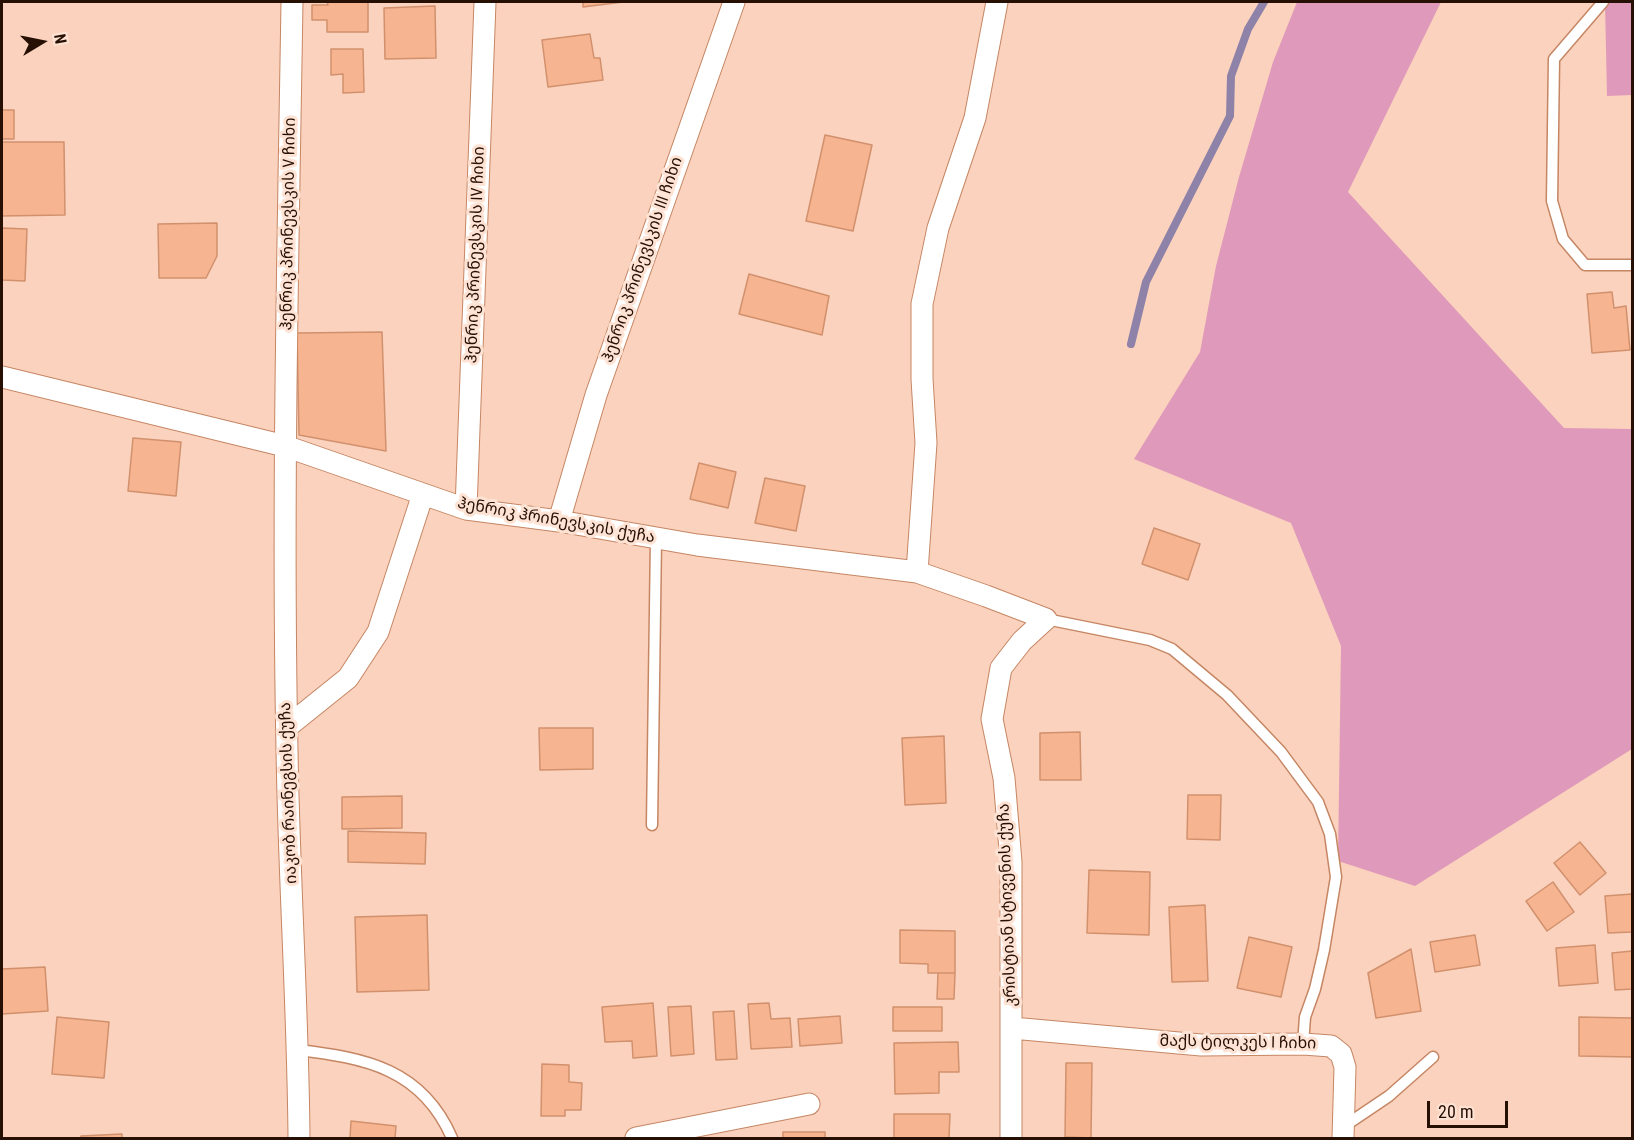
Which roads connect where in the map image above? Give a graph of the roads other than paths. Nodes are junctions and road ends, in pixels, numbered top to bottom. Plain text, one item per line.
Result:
1 (292, 2) edge
2 (485, 2) edge
3 (734, 2) edge
4 (998, 2) edge
5 (1604, 2) edge
6 (1632, 266) edge
7 (2, 376) edge
8 (285, 446) junction
9 (423, 494) junction
10 (466, 508) junction
11 (559, 521) junction
12 (656, 538) junction
13 (917, 572) junction
14 (1046, 619) junction
15 (287, 727) junction
16 (652, 825) dead end
17 (1012, 1028) junction
18 (1303, 1044) junction
19 (298, 1050) junction
20 (1432, 1057) dead end
21 (809, 1104) dead end
22 (1343, 1133) edge
23 (299, 1138) edge
24 (452, 1138) edge
25 (636, 1138) edge
26 (1011, 1138) edge

1 - 8 street, ჰენრიკ პრინევსკის V ჩიხი
2 - 10 street, ჰენრიკ პრინევსკის IV ჩიხი
3 - 11 street, ჰენრიკ პრინევსკის III ჩიხი
4 - 13 street
5 - 6 lane
7 - 8 street, ჰენრიკ ჰრინევსკის ქუჩა
8 - 9 street, ჰენრიკ ჰრინევსკის ქუჩა
8 - 15 street, იაკობ რაინეგსის ქუჩა
9 - 10 street, ჰენრიკ ჰრინევსკის ქუჩა
9 - 15 street
10 - 11 street, ჰენრიკ ჰრინევსკის ქუჩა
11 - 12 street, ჰენრიკ ჰრინევსკის ქუჩა
12 - 13 street, ჰენრიკ ჰრინევსკის ქუჩა
12 - 16 lane
13 - 14 street, ჰენრიკ ჰრინევსკის ქუჩა
14 - 17 street, კრისტიან სტივენის ქუჩა
14 - 18 lane
15 - 19 street, იაკობ რაინეგსის ქუჩა
17 - 18 street, მაქს ტილკეს I ჩიხი
17 - 26 street, კრისტიან სტივენის ქუჩა
18 - 22 street, მაქს ტილკეს I ჩიხი
19 - 23 street, იაკობ რაინეგსის ქუჩა
19 - 24 lane
20 - 22 lane
21 - 25 street

